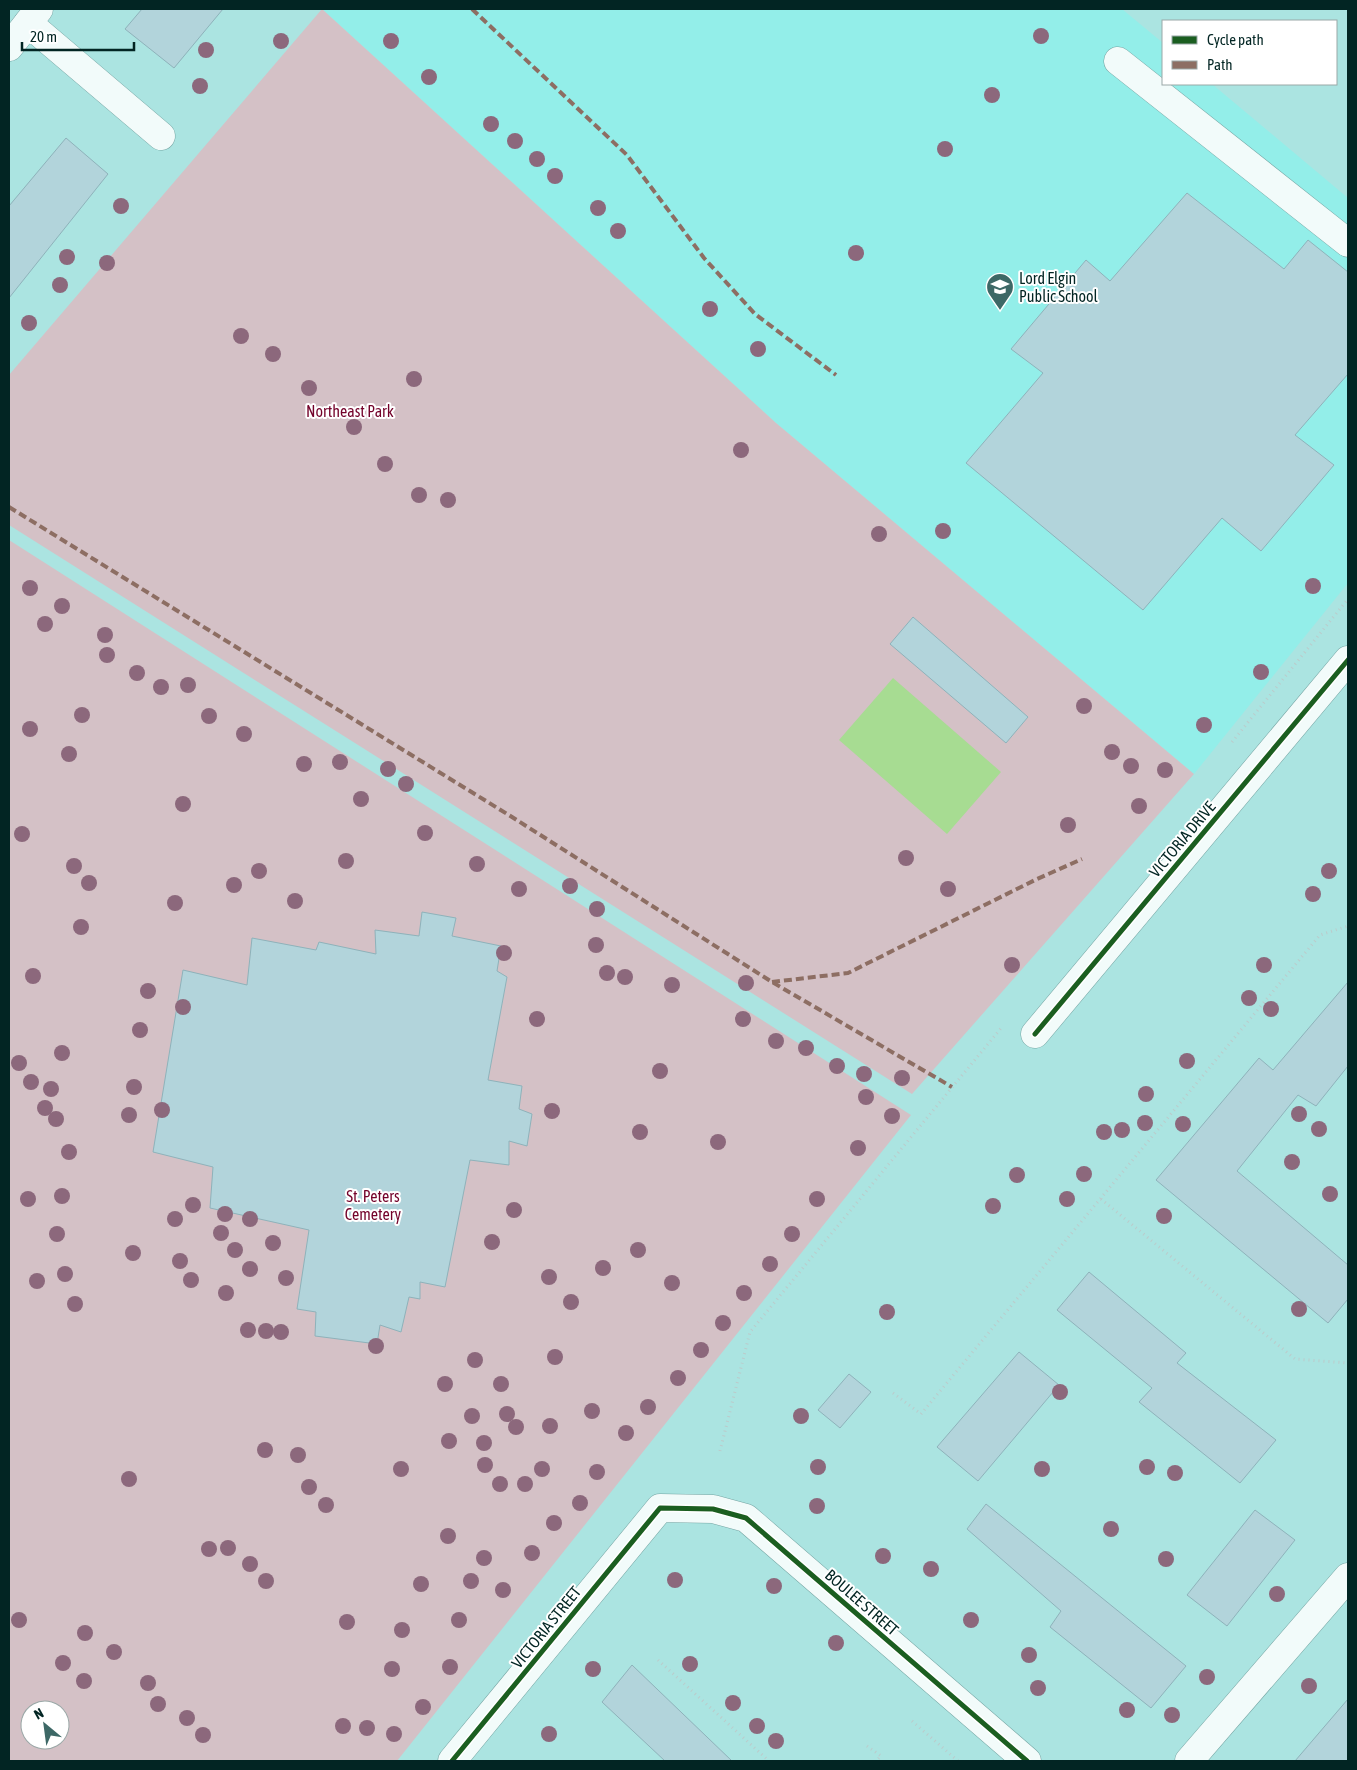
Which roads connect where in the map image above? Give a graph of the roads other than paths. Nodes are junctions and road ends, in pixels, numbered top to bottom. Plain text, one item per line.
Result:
1 (34, 16) edge
2 (9, 47) edge
3 (1118, 61) dead end
4 (162, 136) dead end
5 (1348, 243) edge
6 (1348, 660) edge
7 (1035, 1034) dead end
8 (660, 1508) joint
9 (1348, 1577) edge
10 (452, 1761) edge
11 (1027, 1761) edge
12 (1189, 1761) edge

1 - 2 street
1 - 4 street
3 - 5 street
6 - 7 street, VICTORIA DRIVE
8 - 10 street, VICTORIA STREET
8 - 11 street, BOULEE STREET
9 - 12 street

